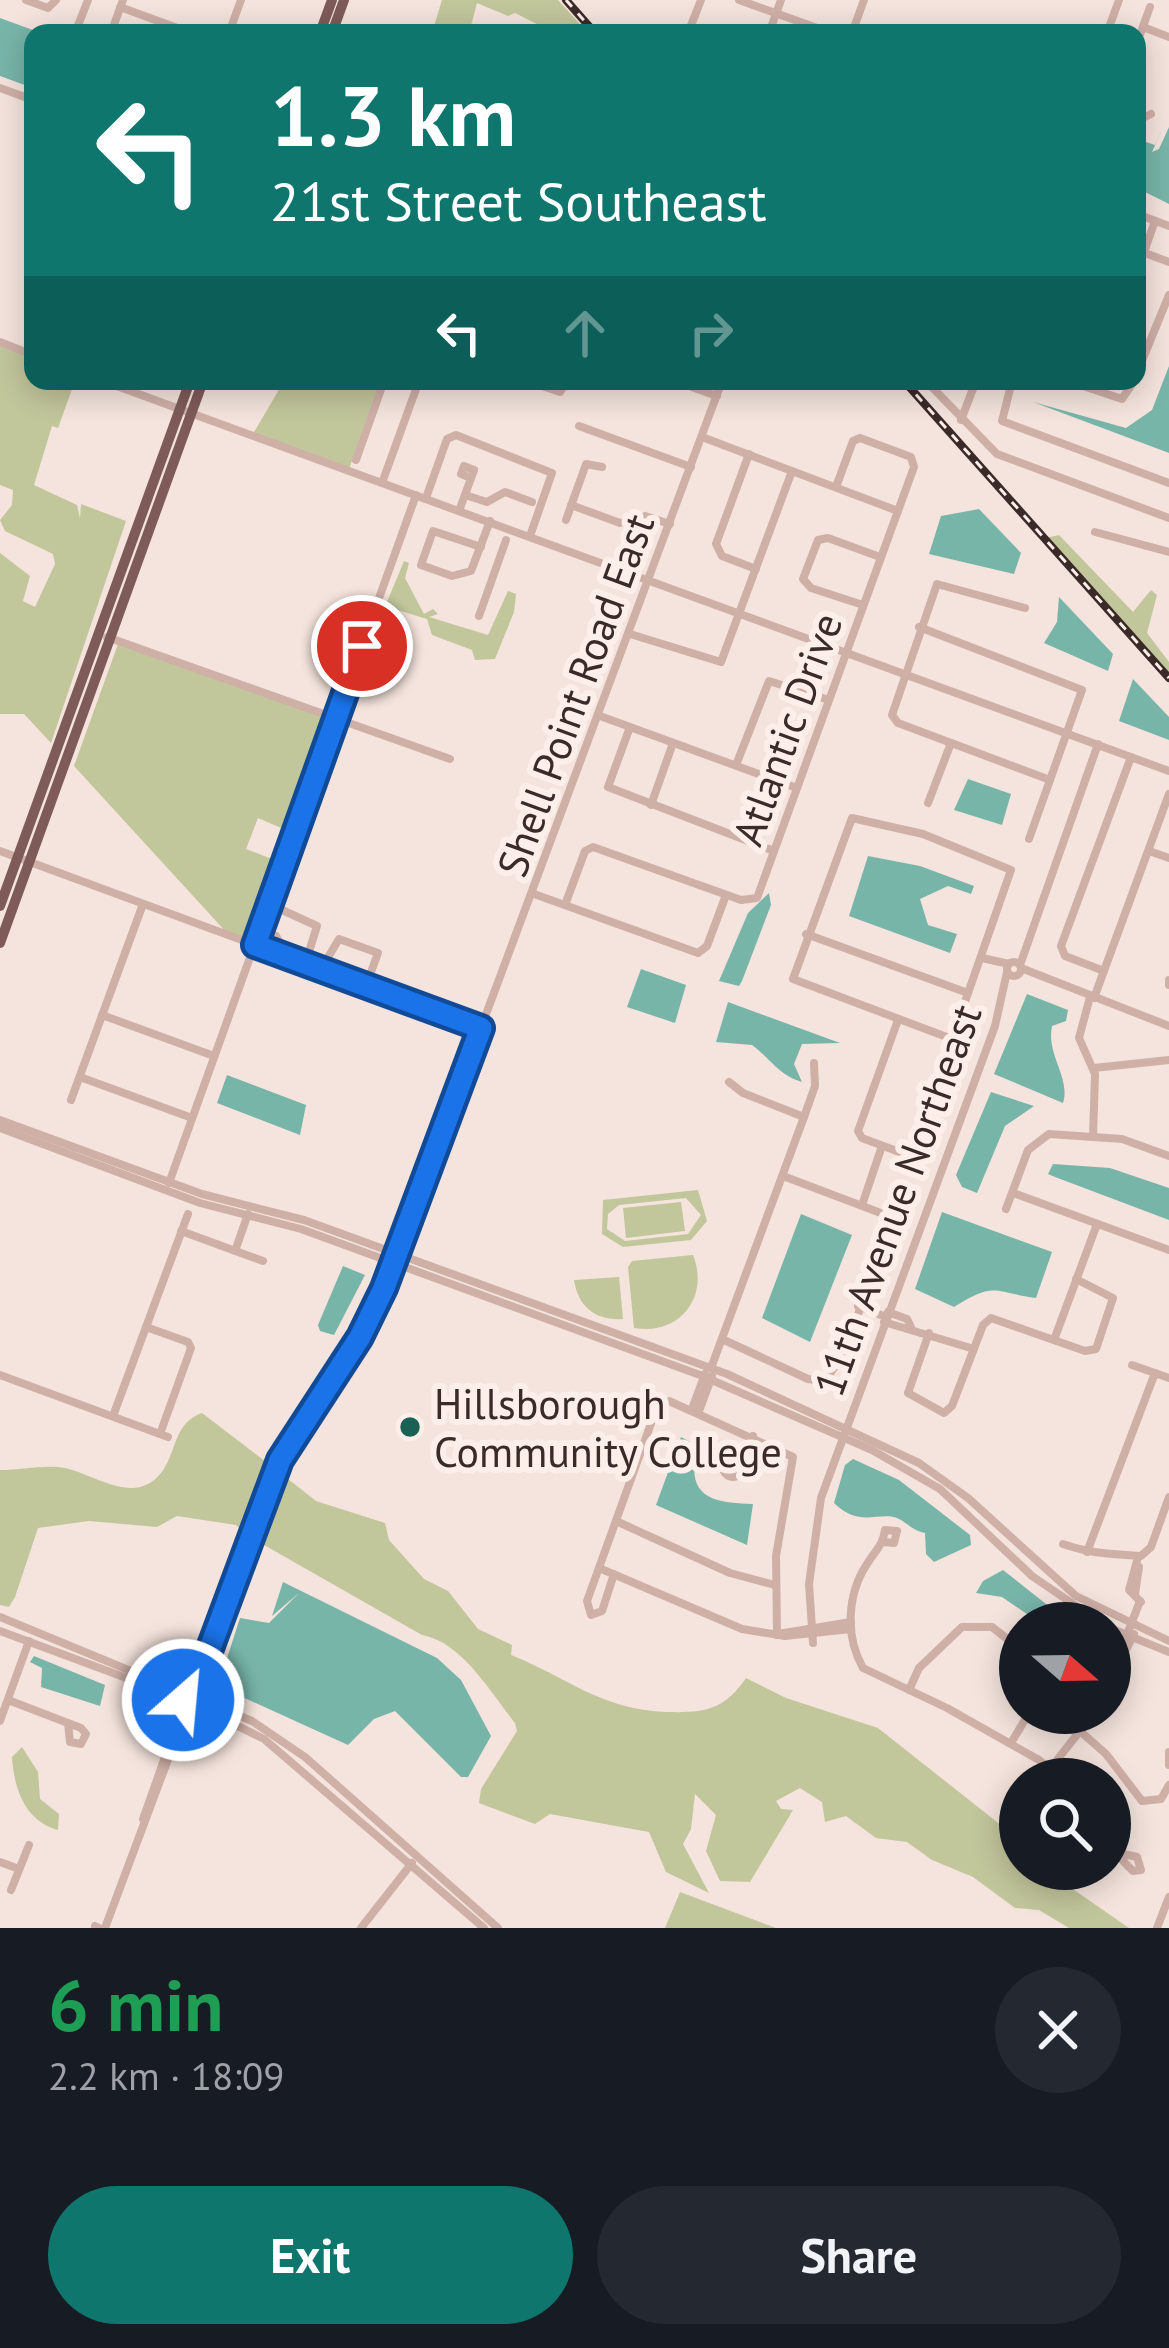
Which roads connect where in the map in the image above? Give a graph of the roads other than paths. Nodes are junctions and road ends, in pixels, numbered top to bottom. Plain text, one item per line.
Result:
1 (26, 0) edge
2 (56, 0) edge
3 (739, 0) edge
4 (781, 0) edge
5 (121, 3) edge
6 (1150, 7) dead end
7 (776, 14) junction
8 (170, 24) edge
9 (772, 24) edge
10 (805, 24) edge
11 (1144, 24) edge
12 (1146, 218) edge
13 (1155, 221) junction
14 (1169, 226) edge
15 (1146, 239) edge
16 (1169, 295) edge
17 (1146, 352) edge
18 (127, 390) edge
19 (189, 390) edge
20 (198, 390) edge
21 (381, 390) edge
22 (416, 390) edge
23 (700, 390) edge
24 (718, 390) edge
25 (934, 390) edge
26 (973, 390) edge
27 (1010, 390) edge
28 (1095, 390) edge
29 (1128, 390) edge
30 (716, 396) junction
31 (185, 412) junction
32 (961, 420) junction
33 (579, 426) dead end
34 (702, 437) junction
35 (749, 454) junction
36 (356, 460) dead end
37 (691, 466) junction
38 (602, 467) dead end
39 (793, 471) junction
40 (473, 474) dead end
41 (1169, 483) edge
42 (382, 484) junction
43 (836, 487) junction
44 (465, 495) junction
45 (421, 496) junction
46 (532, 502) dead end
47 (571, 505) junction
48 (459, 511) junction
49 (898, 511) junction
50 (1169, 518) edge
51 (566, 520) dead end
52 (490, 521) junction
53 (670, 524) junction
54 (1095, 532) dead end
55 (530, 536) junction
56 (506, 540) dead end
57 (481, 547) junction
58 (1169, 551) edge
59 (880, 557) junction
60 (756, 569) junction
61 (470, 571) junction
62 (493, 578) junction
63 (650, 580) junction
64 (863, 605) junction
65 (1025, 608) dead end
66 (738, 614) junction
67 (479, 616) dead end
68 (919, 628) junction
69 (629, 634) junction
70 (106, 637) junction
71 (845, 653) junction
72 (902, 673) junction
73 (829, 700) junction
74 (600, 716) junction
75 (337, 718) junction
76 (629, 727) junction
77 (1067, 733) junction
78 (673, 742) junction
79 (950, 743) junction
80 (1098, 744) junction
81 (1131, 757) junction
82 (450, 760) dead end
83 (736, 766) junction
84 (1169, 771) edge
85 (1050, 780) junction
86 (797, 788) junction
87 (1169, 794) edge
88 (928, 803) dead end
89 (650, 805) junction
90 (1029, 839) dead end
91 (775, 850) junction
92 (1149, 850) junction
93 (0, 851) edge
94 (1169, 858) edge
95 (24, 860) junction
96 (534, 894) junction
97 (726, 895) junction
98 (143, 904) junction
99 (269, 904) junction
100 (565, 905) junction
101 (0, 906) edge
102 (806, 934) junction
103 (0, 943) edge
104 (255, 945) junction
105 (278, 945) junction
106 (982, 958) junction
107 (321, 969) junction
108 (1015, 970) junction
109 (351, 971) dead end
110 (1104, 971) junction
111 (368, 981) junction
112 (968, 993) junction
113 (1093, 998) junction
114 (102, 1015) junction
115 (898, 1020) junction
116 (1169, 1026) edge
117 (481, 1028) junction
118 (952, 1039) junction
119 (214, 1056) junction
120 (1169, 1060) edge
121 (814, 1063) dead end
122 (1094, 1068) junction
123 (80, 1077) junction
124 (730, 1082) dead end
125 (71, 1100) dead end
126 (804, 1117) junction
127 (192, 1118) junction
128 (0, 1124) edge
129 (1093, 1137) junction
130 (882, 1146) junction
131 (1169, 1156) edge
132 (783, 1176) junction
133 (168, 1186) junction
134 (1013, 1192) junction
135 (862, 1205) junction
136 (1006, 1209) dead end
137 (188, 1214) dead end
138 (247, 1214) junction
139 (1097, 1224) junction
140 (181, 1231) junction
141 (236, 1249) junction
142 (1169, 1250) edge
143 (395, 1260) junction
144 (262, 1261) dead end
145 (1076, 1279) junction
146 (858, 1306) junction
147 (886, 1317) junction
148 (146, 1328) junction
149 (929, 1333) junction
150 (722, 1339) junction
151 (1054, 1340) junction
152 (974, 1349) junction
153 (1132, 1365) dead end
154 (710, 1372) junction
155 (1155, 1373) junction
156 (0, 1375) edge
157 (1169, 1378) edge
158 (695, 1410) junction
159 (113, 1416) junction
160 (843, 1433) junction
161 (753, 1436) junction
162 (739, 1459) dead end
163 (1169, 1497) edge
164 (616, 1521) junction
165 (884, 1542) dead end
166 (1063, 1544) dead end
167 (1087, 1552) junction
168 (1138, 1557) junction
169 (599, 1568) junction
170 (614, 1574) junction
171 (775, 1585) junction
172 (1139, 1600) junction
173 (1070, 1602) edge
174 (1156, 1607) dead end
175 (0, 1617) edge
176 (851, 1625) junction
177 (0, 1630) edge
178 (999, 1632) edge
179 (1132, 1632) junction
180 (812, 1634) junction
181 (776, 1635) junction
182 (29, 1641) junction
183 (1169, 1641) edge
184 (1169, 1652) edge
185 (909, 1690) junction
186 (188, 1698) junction
187 (8, 1700) junction
188 (0, 1721) edge
189 (68, 1723) dead end
190 (1016, 1734) edge
191 (1079, 1734) edge
192 (1083, 1734) edge
193 (1011, 1743) junction
194 (1169, 1752) edge
195 (1034, 1758) edge
196 (1059, 1758) edge
197 (1169, 1765) edge
198 (1169, 1785) edge
199 (29, 1845) dead end
200 (415, 1860) junction
201 (0, 1862) edge
202 (20, 1869) junction
203 (11, 1890) dead end
204 (1169, 1897) edge
205 (100, 1928) edge
206 (361, 1928) edge
207 (484, 1928) edge
208 (498, 1928) edge
209 (1157, 1928) edge

1 - 2 street
3 - 7 street
4 - 7 street
5 - 8 street
6 - 11 street
7 - 9 street
7 - 10 street
12 - 13 street
13 - 14 street
13 - 15 street
16 - 17 street
18 - 31 street
19 - 31 main road
20 - 31 main road
21 - 36 street
22 - 42 street
23 - 30 street
24 - 30 street, Shell Point Road East
25 - 32 street
26 - 32 street
27 - 41 street
28 - 29 street
30 - 34 street, Shell Point Road East
31 - 42 street
31 - 70 main road
32 - 50 street
33 - 37 street
34 - 35 street
34 - 37 street, Shell Point Road East
35 - 39 street
35 - 60 street
37 - 53 street, Shell Point Road East
38 - 47 street
39 - 43 street
39 - 60 street
40 - 44 street
42 - 45 street
43 - 49 street
43 - 49 street, Atlantic Drive
44 - 46 street
44 - 48 street
45 - 48 street
45 - 55 street
45 - 75 street
47 - 51 street
47 - 53 street
48 - 52 street
49 - 59 street, Atlantic Drive
52 - 55 street
52 - 57 street
53 - 63 street, Shell Point Road East
54 - 58 street
55 - 63 street
56 - 62 street
57 - 61 street
57 - 61 street
59 - 64 street, Atlantic Drive
59 - 64 street
60 - 66 street
61 - 62 street
62 - 67 street
63 - 66 street
63 - 69 street, Shell Point Road East
64 - 71 street, Atlantic Drive
65 - 68 street
66 - 69 street
66 - 71 street
68 - 72 street
68 - 77 street
69 - 74 street, Shell Point Road East
70 - 75 street
70 - 95 main road
71 - 72 street
71 - 73 street, Atlantic Drive
72 - 77 street
72 - 79 street
73 - 83 street
73 - 86 street, Atlantic Drive
74 - 76 street
74 - 96 street, Shell Point Road East
75 - 82 street
75 - 99 street
76 - 78 street
76 - 89 street
77 - 80 street
77 - 85 street
78 - 83 street
78 - 89 street
79 - 85 street
79 - 88 street
80 - 81 street
80 - 108 street, 11th Avenue Northeast
81 - 84 street
81 - 110 street
83 - 86 street
85 - 90 street
86 - 91 street, Atlantic Drive
87 - 92 street
89 - 91 street
91 - 97 street, Atlantic Drive
92 - 94 street
92 - 110 street
93 - 95 street
95 - 98 street
95 - 101 main road
95 - 103 main road
96 - 100 street
96 - 117 street, Shell Point Road East
97 - 100 street
97 - 100 street, Atlantic Drive
98 - 104 street
98 - 114 street
99 - 104 street
99 - 105 street
102 - 106 street
102 - 112 street
102 - 115 street
104 - 105 street
104 - 119 street
105 - 107 street
106 - 108 street
106 - 112 street
107 - 111 street
107 - 111 street
108 - 113 street
108 - 147 street, 11th Avenue Northeast
109 - 111 street
110 - 113 street
111 - 117 street
112 - 118 street
113 - 116 street
113 - 122 street
114 - 119 street
114 - 123 street
115 - 118 street
115 - 130 street
117 - 143 street, Shell Point Road East
118 - 130 street
119 - 127 street
120 - 122 street
121 - 126 street
122 - 129 street
123 - 125 street
123 - 127 street
124 - 126 street
126 - 132 street
127 - 133 street
128 - 133 street
129 - 131 street
129 - 134 street
130 - 135 street
132 - 135 street
132 - 150 street
133 - 138 street
134 - 136 street
134 - 139 street
135 - 146 street
137 - 140 street
138 - 141 street
138 - 143 street
139 - 142 street
139 - 145 street
140 - 141 street
140 - 148 street
141 - 144 street
143 - 154 street
143 - 186 street, Shell Point Road East
145 - 151 street
145 - 151 street
146 - 147 street
146 - 150 street
147 - 149 street
147 - 160 street, 11th Avenue Northeast
148 - 159 street
148 - 159 street
149 - 152 street
149 - 152 street
150 - 154 street
151 - 152 street
153 - 155 street
154 - 158 street
154 - 160 street
155 - 157 street
155 - 167 street
156 - 159 street
158 - 161 street
158 - 164 street
160 - 173 street
160 - 179 street
160 - 180 street, 11th Avenue Northeast
161 - 162 street
161 - 171 street
163 - 168 street
164 - 169 street
164 - 171 street
165 - 176 street
166 - 167 street
167 - 168 street
168 - 172 street
169 - 170 street
169 - 170 street
170 - 181 street
171 - 181 street
172 - 174 street
172 - 179 street
175 - 186 street
176 - 180 street
176 - 185 street
177 - 182 street
178 - 185 street
179 - 183 street
179 - 184 street
180 - 181 street
182 - 186 street
182 - 187 street
185 - 193 street
186 - 200 street
186 - 205 street, Shell Point Road East
187 - 188 street
187 - 189 street
190 - 193 street
191 - 196 street
192 - 198 street
193 - 195 street
194 - 197 street
199 - 202 street
200 - 206 street
200 - 207 street
200 - 208 street
201 - 202 street
202 - 203 street
204 - 209 street

